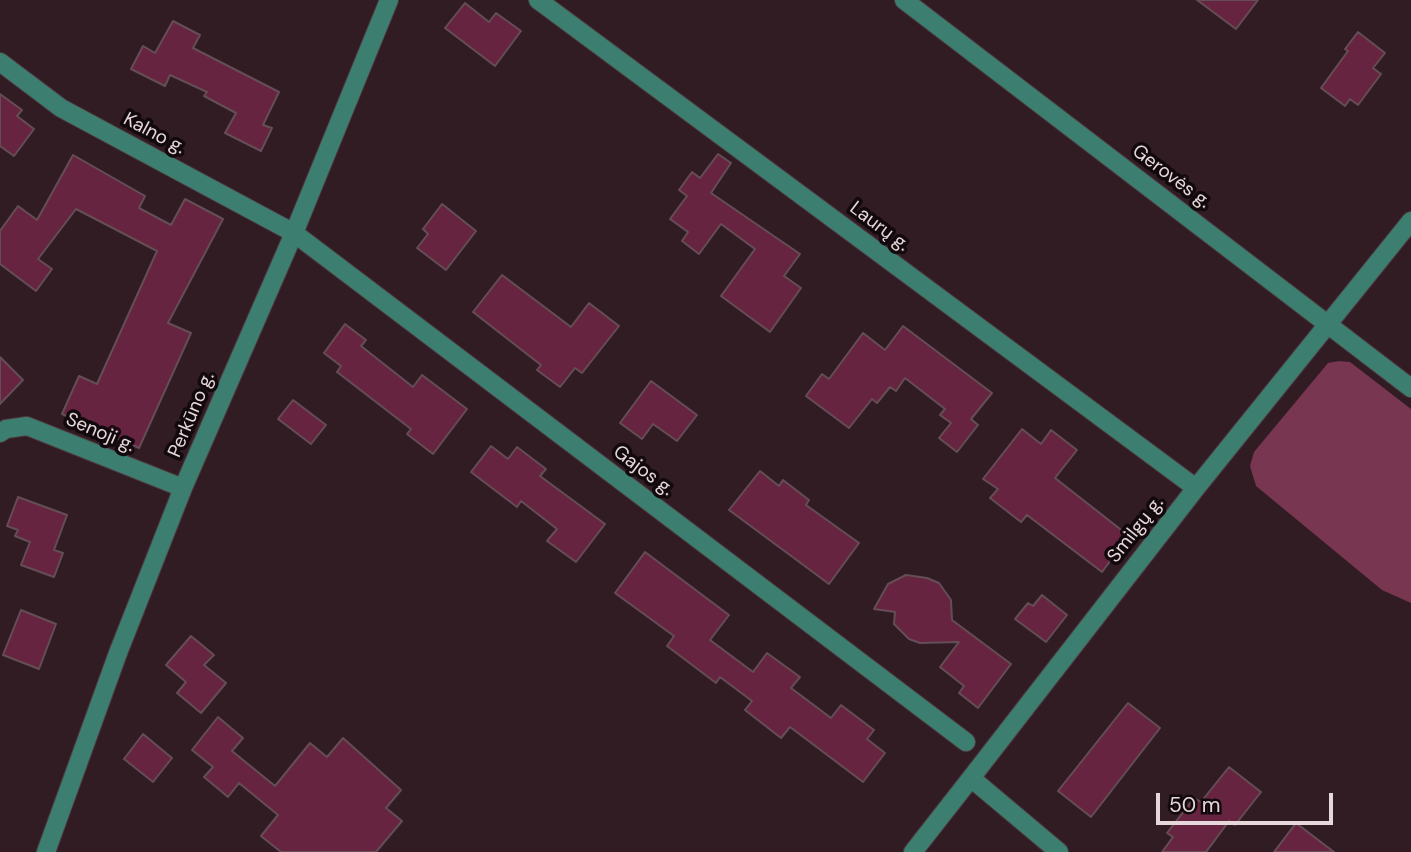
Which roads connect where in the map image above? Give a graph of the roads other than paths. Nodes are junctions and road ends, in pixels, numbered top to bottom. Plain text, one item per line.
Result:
1 (389, 0) edge
2 (538, 0) edge
3 (904, 0) edge
4 (0, 62) edge
5 (1411, 221) edge
6 (294, 233) junction
7 (1329, 324) junction
8 (1411, 388) edge
9 (0, 433) edge
10 (183, 488) junction
11 (1196, 488) junction
12 (966, 742) dead end
13 (971, 778) junction
14 (46, 852) edge
15 (913, 852) edge
16 (1059, 852) edge

1 - 6 street, Perkūno g.
2 - 11 street, Laurų g.
3 - 7 street, Gerovės g.
4 - 6 street, Kalno g.
5 - 7 street, Smilgų g.
6 - 10 street, Perkūno g.
6 - 12 street, Gajos g.
7 - 8 street, Gerovės g.
7 - 11 street, Smilgų g.
9 - 10 street, Senoji g.
10 - 14 street, Perkūno g.
11 - 13 street, Smilgų g.
13 - 15 street, Smilgų g.
13 - 16 street

